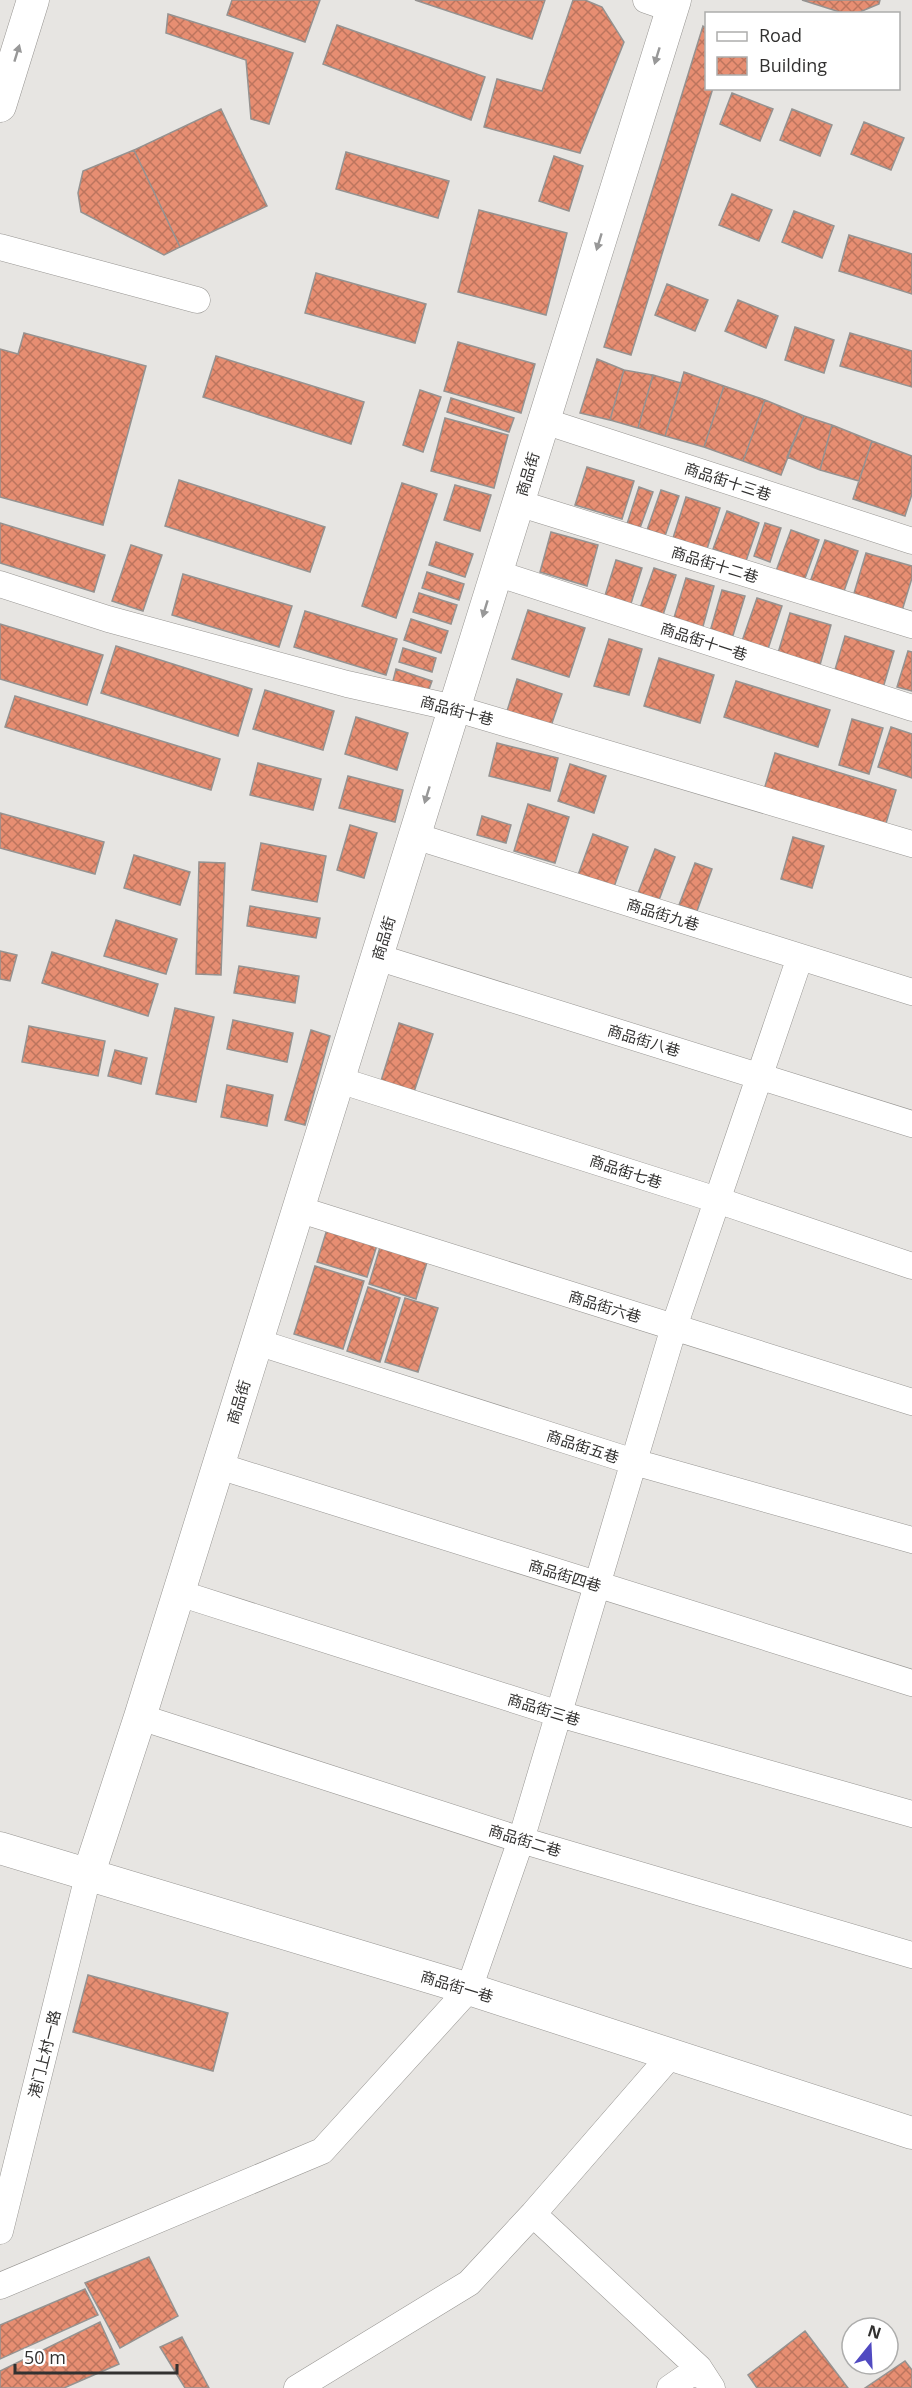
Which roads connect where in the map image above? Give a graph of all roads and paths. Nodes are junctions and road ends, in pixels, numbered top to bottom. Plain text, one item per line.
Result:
1 (33, 0) edge
2 (664, 3) edge
3 (0, 106) edge
4 (0, 247) edge
5 (197, 300) dead end
6 (544, 421) junction
7 (518, 503) junction
8 (912, 541) edge
9 (496, 573) junction
10 (0, 584) edge
11 (912, 626) edge
12 (454, 708) junction
13 (912, 708) edge
14 (414, 836) junction
15 (912, 844) edge
16 (377, 957) junction
17 (800, 957) junction
18 (912, 992) edge
19 (759, 1076) junction
20 (339, 1080) junction
21 (912, 1124) edge
22 (717, 1200) junction
23 (298, 1209) junction
24 (912, 1266) edge
25 (674, 1327) junction
26 (257, 1342) junction
27 (912, 1402) edge
28 (634, 1462) junction
29 (219, 1466) junction
30 (912, 1540) edge
31 (597, 1585) junction
32 (179, 1593) junction
33 (912, 1683) edge
34 (559, 1714) junction
35 (140, 1717) junction
36 (912, 1814) edge
37 (521, 1840) junction
38 (0, 1848) edge
39 (88, 1876) junction
40 (912, 1956) edge
41 (470, 1989) junction
42 (671, 2055) junction
43 (912, 2133) edge
44 (533, 2214) junction
45 (0, 2231) edge
46 (0, 2286) edge
47 (705, 2378) edge
48 (297, 2388) edge
49 (670, 2388) edge

3 -> 1 street
2 -> 6 street, 商品街
4 - 5 street
6 - 7 street, 商品街
6 - 8 street, 商品街十三巷
7 - 9 street, 商品街
7 - 11 street, 商品街十二巷
9 -> 12 street, 商品街
9 - 13 street, 商品街十一巷
10 - 12 street, 商品街十巷
12 -> 14 street, 商品街
12 - 15 street, 商品街十巷
14 - 16 street, 商品街
14 - 17 street, 商品街九巷
16 - 19 street, 商品街八巷
16 - 20 street, 商品街
17 - 18 street, 商品街九巷
17 - 19 street
19 - 21 street, 商品街八巷
19 - 22 street
20 - 22 street, 商品街七巷
20 - 23 street, 商品街
22 - 24 street, 商品街七巷
22 - 25 street
23 - 25 street, 商品街六巷
23 - 26 street, 商品街
25 - 27 street, 商品街六巷
25 - 28 street
26 - 28 street, 商品街五巷
26 - 29 street, 商品街
28 - 30 street, 商品街五巷
28 - 31 street
29 - 31 street, 商品街四巷
29 - 32 street, 商品街
31 - 33 street, 商品街四巷
31 - 34 street
32 - 34 street, 商品街三巷
32 - 35 street, 商品街
34 - 36 street, 商品街三巷
34 - 37 street
35 - 37 street, 商品街二巷
35 - 39 street, 商品街
37 - 40 street, 商品街二巷
37 - 41 street
38 - 39 street, 商品街一巷
39 - 41 street, 商品街一巷
39 - 45 street, 港门上村一路
41 - 42 street, 商品街一巷
41 - 46 street
42 - 43 street, 商品街一巷
42 - 44 street
44 - 47 street
44 - 48 street
47 - 49 street

